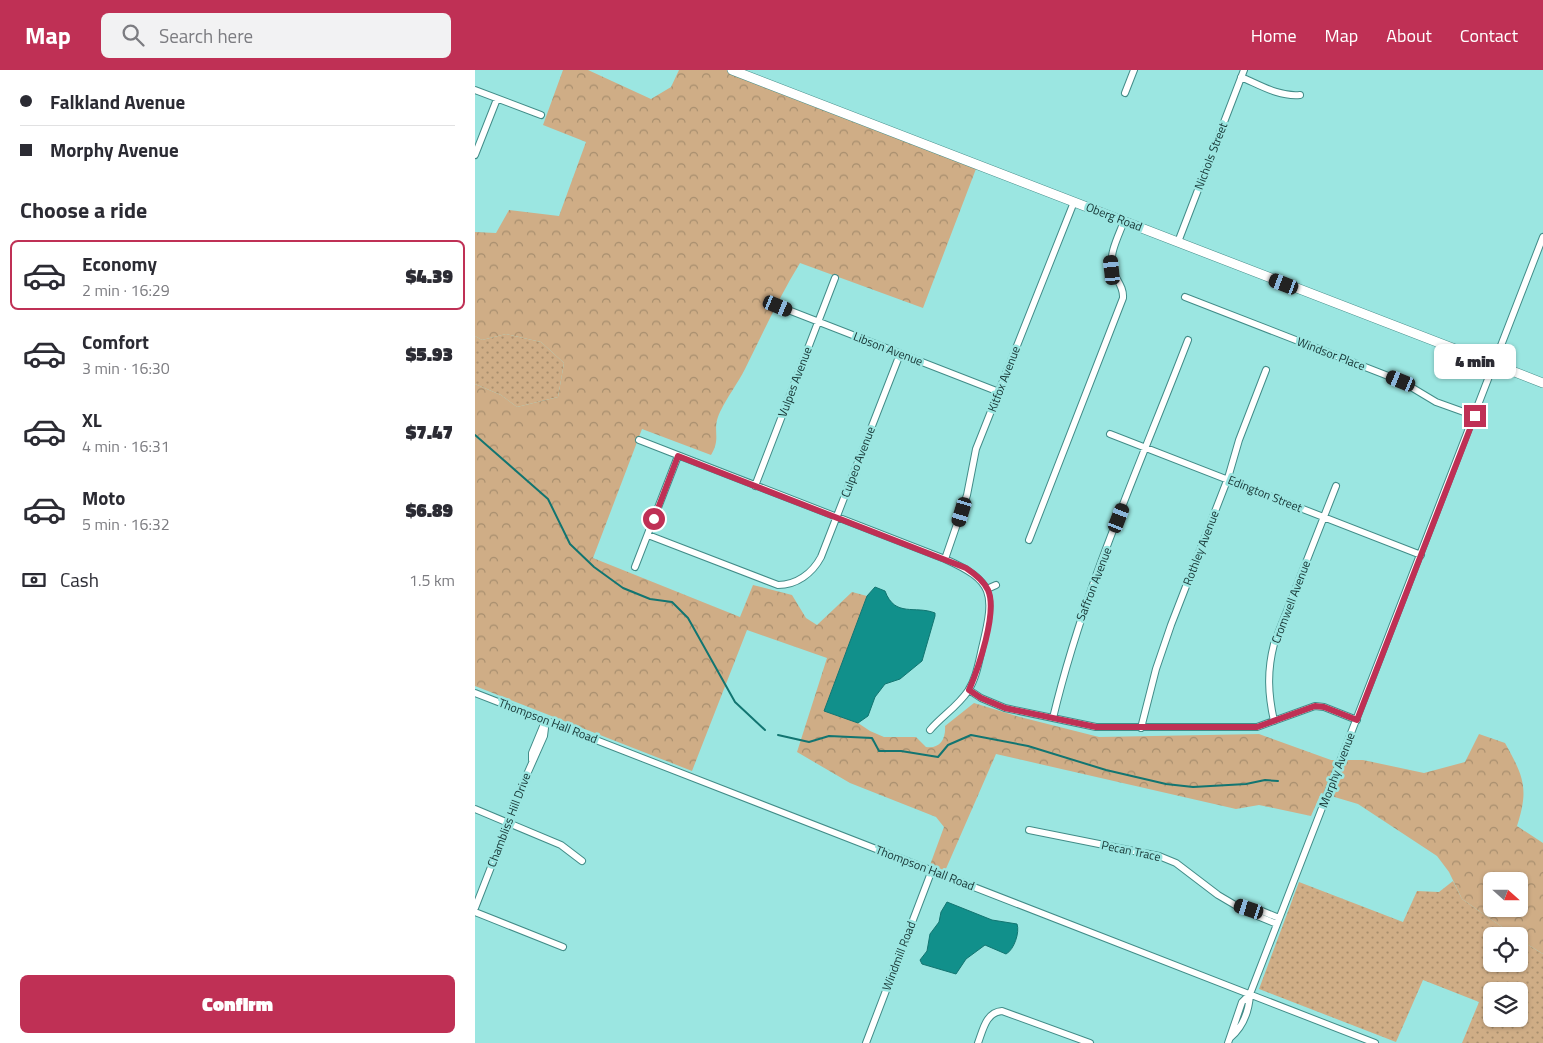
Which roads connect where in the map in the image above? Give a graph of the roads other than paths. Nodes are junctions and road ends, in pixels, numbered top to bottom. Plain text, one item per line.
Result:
1 (732, 70) edge
2 (1135, 70) edge
3 (1243, 70) edge
4 (1241, 78) junction
5 (475, 90) edge
6 (1125, 94) dead end
7 (1300, 95) dead end
8 (497, 99) junction
9 (541, 115) dead end
10 (475, 155) edge
11 (1074, 202) junction
12 (1124, 221) junction
13 (1543, 237) edge
14 (1178, 242) junction
15 (835, 278) dead end
16 (1185, 297) dead end
17 (778, 306) dead end
18 (819, 322) junction
19 (1188, 340) dead end
20 (900, 354) junction
21 (1495, 365) junction
22 (1266, 370) dead end
23 (1543, 383) edge
24 (999, 392) junction
25 (1475, 416) junction
26 (1110, 434) dead end
27 (639, 440) dead end
28 (1146, 448) junction
29 (678, 456) junction
30 (1228, 478) junction
31 (755, 486) junction
32 (1336, 486) dead end
33 (836, 518) junction
34 (1324, 518) junction
35 (648, 534) junction
36 (1029, 540) dead end
37 (1421, 554) junction
38 (945, 559) junction
39 (635, 567) dead end
40 (996, 585) dead end
41 (987, 589) junction
42 (969, 690) junction
43 (475, 694) edge
44 (1053, 718) junction
45 (546, 720) junction
46 (1357, 720) junction
47 (1273, 721) junction
48 (1141, 728) junction
49 (930, 730) dead end
50 (475, 809) edge
51 (509, 823) junction
52 (1029, 830) dead end
53 (582, 861) dead end
54 (932, 870) junction
55 (475, 908) edge
56 (475, 912) edge
57 (1278, 921) junction
58 (563, 947) dead end
59 (1250, 994) junction
60 (1229, 1041) edge
61 (866, 1043) edge
62 (978, 1043) edge
63 (1090, 1043) edge
64 (1375, 1043) edge

1 - 11 street, Oberg Road
2 - 6 street
3 - 4 street, Nichols Street
4 - 7 street
4 - 14 street, Nichols Street
5 - 8 street
8 - 9 street
8 - 10 street
11 - 12 street, Oberg Road
11 - 24 street, Kitfox Avenue
12 - 14 street, Oberg Road
12 - 36 street
13 - 21 street, Morphy Avenue
14 - 21 street, Oberg Road
15 - 18 street, Vulpes Avenue
16 - 25 street, Windsor Place
17 - 18 street, Libson Avenue
18 - 20 street, Libson Avenue
18 - 31 street, Vulpes Avenue
19 - 28 street, Saffron Avenue
20 - 24 street, Libson Avenue
20 - 33 street, Culpeo Avenue
21 - 23 street, Oberg Road
21 - 25 street, Morphy Avenue
22 - 30 street, Rothley Avenue
24 - 38 street, Kitfox Avenue
25 - 37 street, Morphy Avenue
26 - 28 street, Edington Street
27 - 29 street
28 - 30 street, Edington Street
28 - 44 street, Saffron Avenue
29 - 31 street
29 - 35 street
30 - 34 street, Edington Street
30 - 48 street, Rothley Avenue
31 - 33 street
32 - 34 street, Cromwell Avenue
33 - 35 street, Culpeo Avenue
33 - 38 street
34 - 37 street, Edington Street
34 - 47 street, Cromwell Avenue
35 - 39 street
37 - 46 street, Morphy Avenue
38 - 41 street
40 - 41 street
41 - 42 street
42 - 44 street
42 - 49 street
43 - 45 street, Thompson Hall Road
44 - 48 street
45 - 51 street, Chambliss Hill Drive
45 - 54 street, Thompson Hall Road
46 - 47 street
46 - 57 street, Morphy Avenue
47 - 48 street
50 - 51 street
51 - 53 street
51 - 55 street, Chambliss Hill Drive
52 - 57 street, Pecan Trace
54 - 59 street, Thompson Hall Road
54 - 61 street, Windmill Road
56 - 58 street
57 - 59 street, Morphy Avenue
59 - 60 street, Morphy Avenue
59 - 64 street, Thompson Hall Road
62 - 63 street

